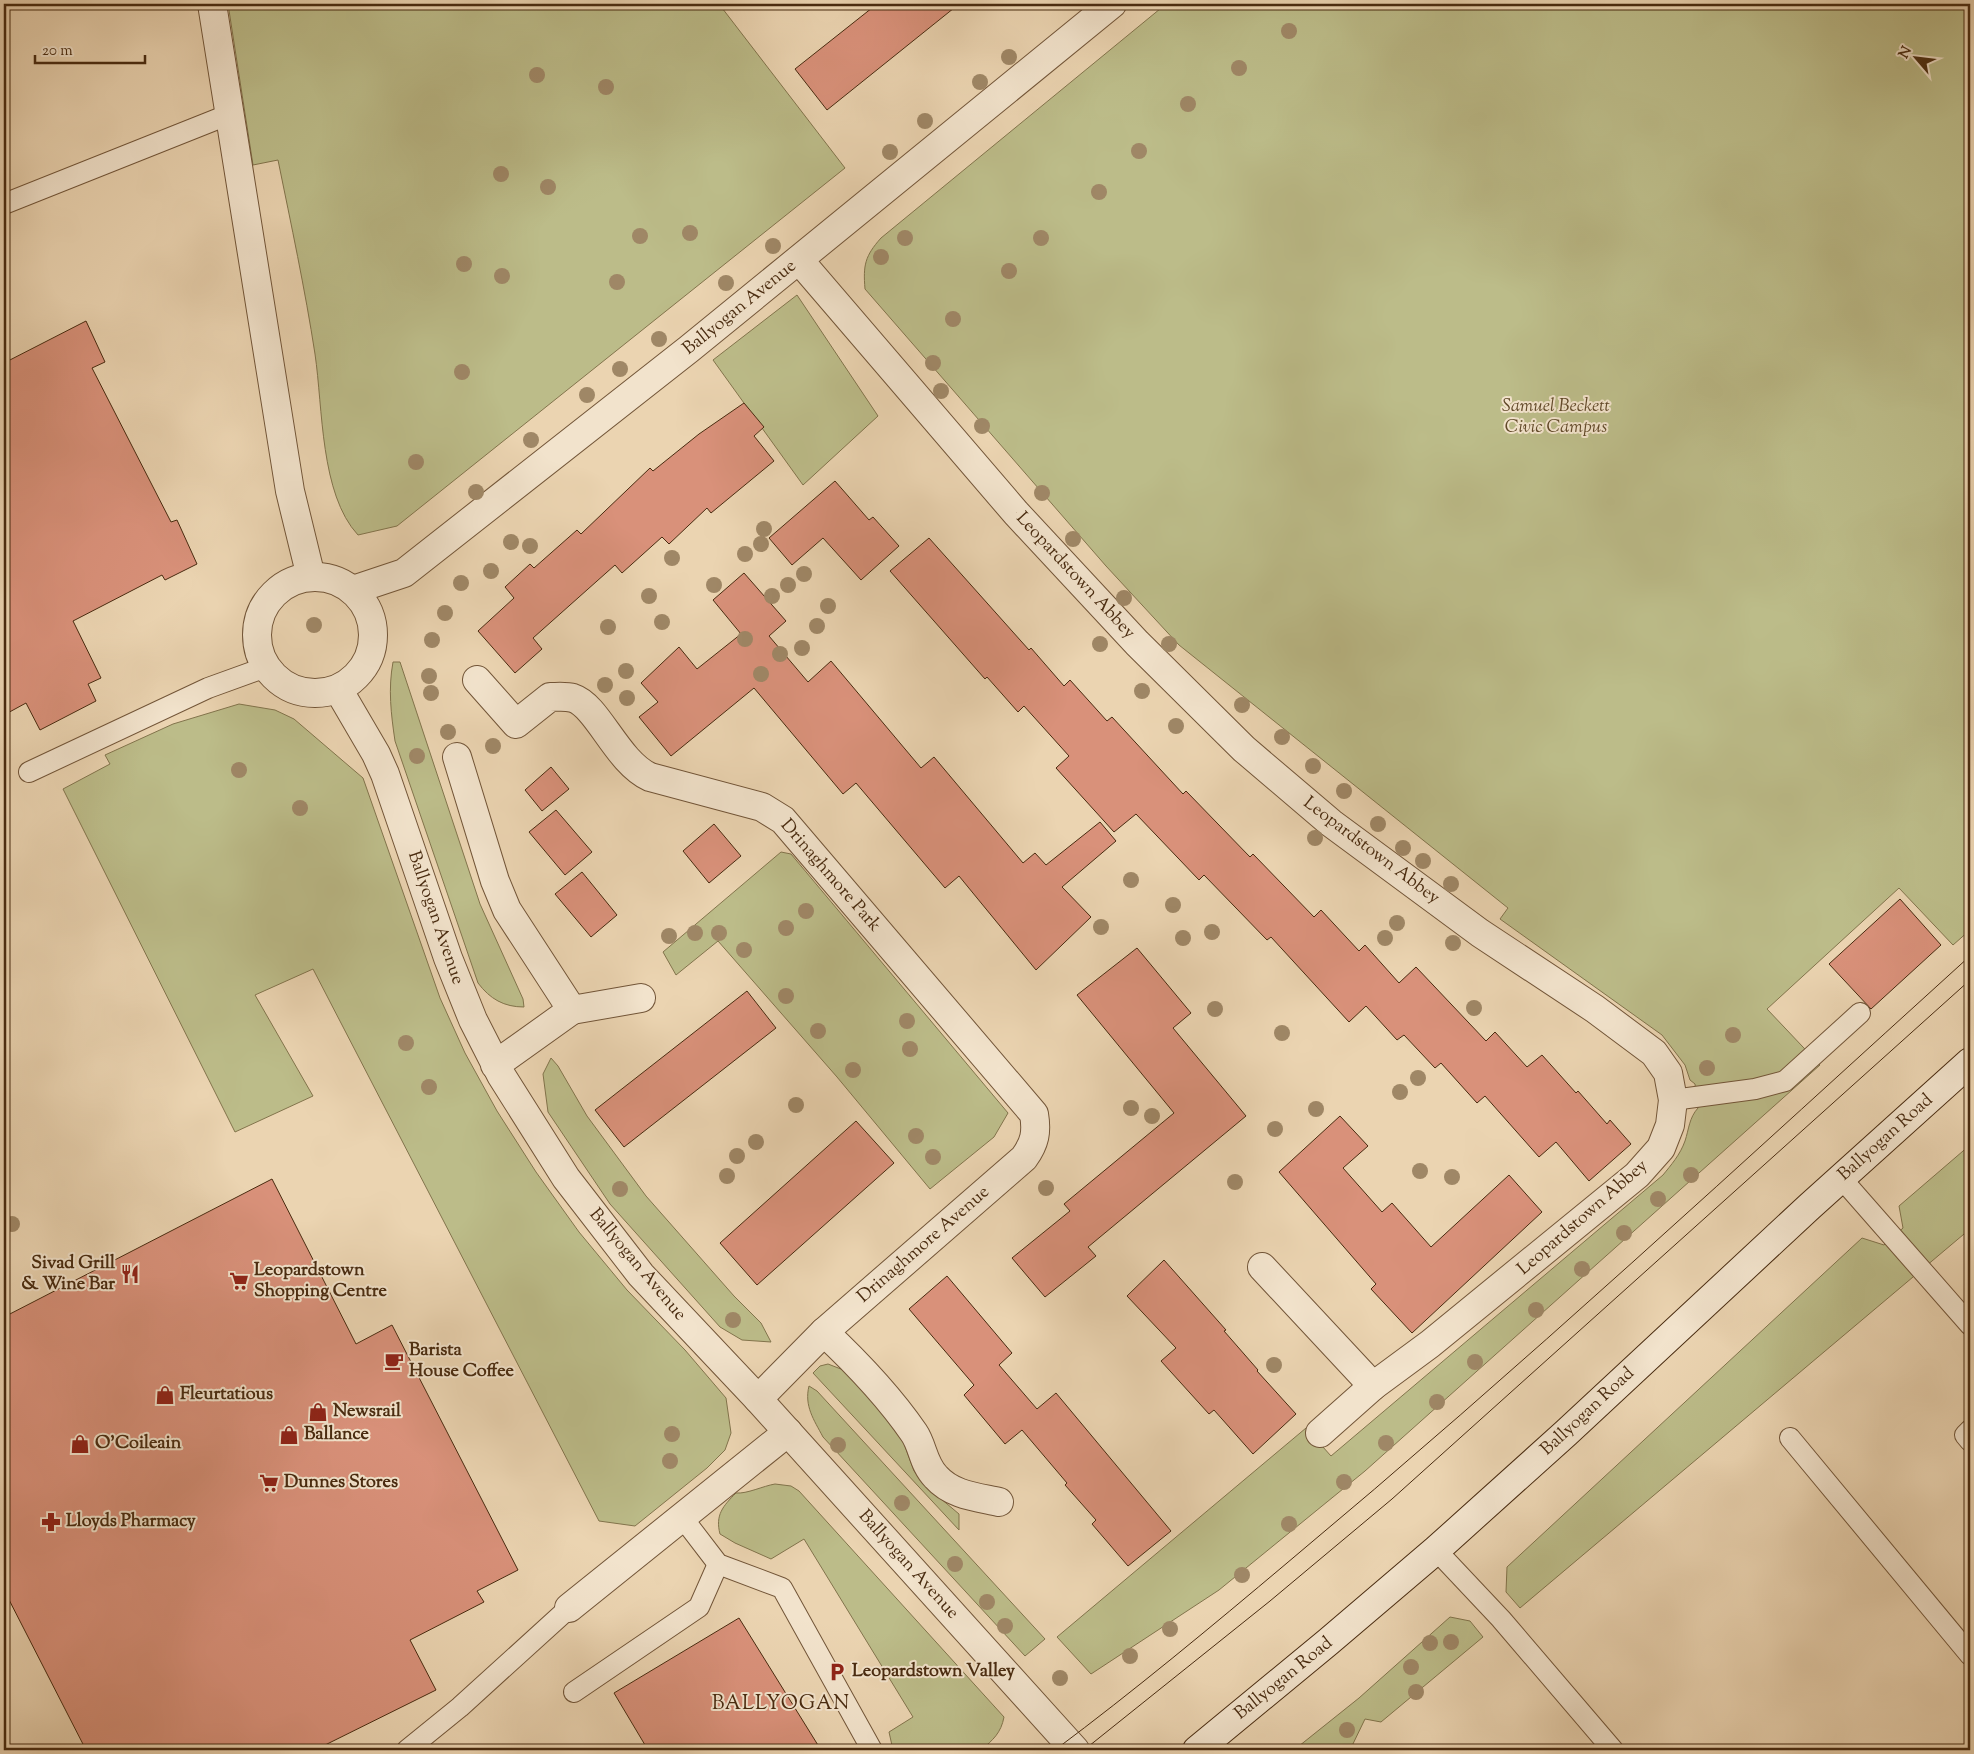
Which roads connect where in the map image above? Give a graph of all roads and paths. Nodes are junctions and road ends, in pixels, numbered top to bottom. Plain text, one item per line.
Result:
1 (212, 4) edge
2 (1112, 4) edge
3 (230, 114) junction
4 (4, 204) edge
5 (799, 260) junction
6 (311, 578) junction
7 (353, 590) junction
8 (266, 667) junction
9 (477, 680) dead end
10 (338, 690) junction
11 (457, 757) dead end
12 (29, 772) dead end
13 (641, 998) dead end
14 (572, 1010) junction
15 (1860, 1012) dead end
16 (1970, 1062) edge
17 (495, 1064) junction
18 (1674, 1100) junction
19 (1024, 1158) joint
20 (1841, 1178) junction
21 (1262, 1267) dead end
22 (1970, 1325) edge
23 (824, 1332) junction
24 (1373, 1386) junction
25 (758, 1399) junction
26 (1970, 1430) edge
27 (788, 1432) junction
28 (1320, 1433) dead end
29 (1790, 1438) dead end
30 (1970, 1441) edge
31 (999, 1502) dead end
32 (682, 1517) junction
33 (1436, 1550) junction
34 (718, 1564) junction
35 (569, 1608) joint
36 (1970, 1656) edge
37 (574, 1692) dead end
38 (407, 1750) edge
39 (872, 1750) edge
40 (1075, 1750) edge
41 (1196, 1750) edge
42 (1613, 1750) edge

1 - 3 street
2 - 5 street, Ballyogan Avenue
3 - 4 lane
3 - 6 street
5 - 7 street, Ballyogan Avenue
5 - 18 street, Leopardstown Abbey
6 - 7 street
6 - 8 street
7 - 10 street
8 - 10 street
8 - 12 lane
9 - 19 street, Drinaghmore Park
10 - 17 street, Ballyogan Avenue
11 - 14 street
13 - 14 street
14 - 17 street
15 - 18 lane
16 - 20 street, Ballyogan Road
17 - 25 street, Ballyogan Avenue
18 - 24 street, Leopardstown Abbey
19 - 23 street, Drinaghmore Avenue
20 - 22 lane
20 - 33 street, Ballyogan Road
21 - 24 street
23 - 25 street, Drinaghmore Avenue
23 - 31 street
24 - 28 street, Leopardstown Abbey
25 - 27 street, Ballyogan Avenue
26 - 30 lane
27 - 32 street
27 - 40 street, Ballyogan Avenue
29 - 36 lane
32 - 34 lane
32 - 35 street
33 - 41 street, Ballyogan Road
33 - 42 lane
34 - 37 lane
34 - 39 lane
35 - 38 lane

